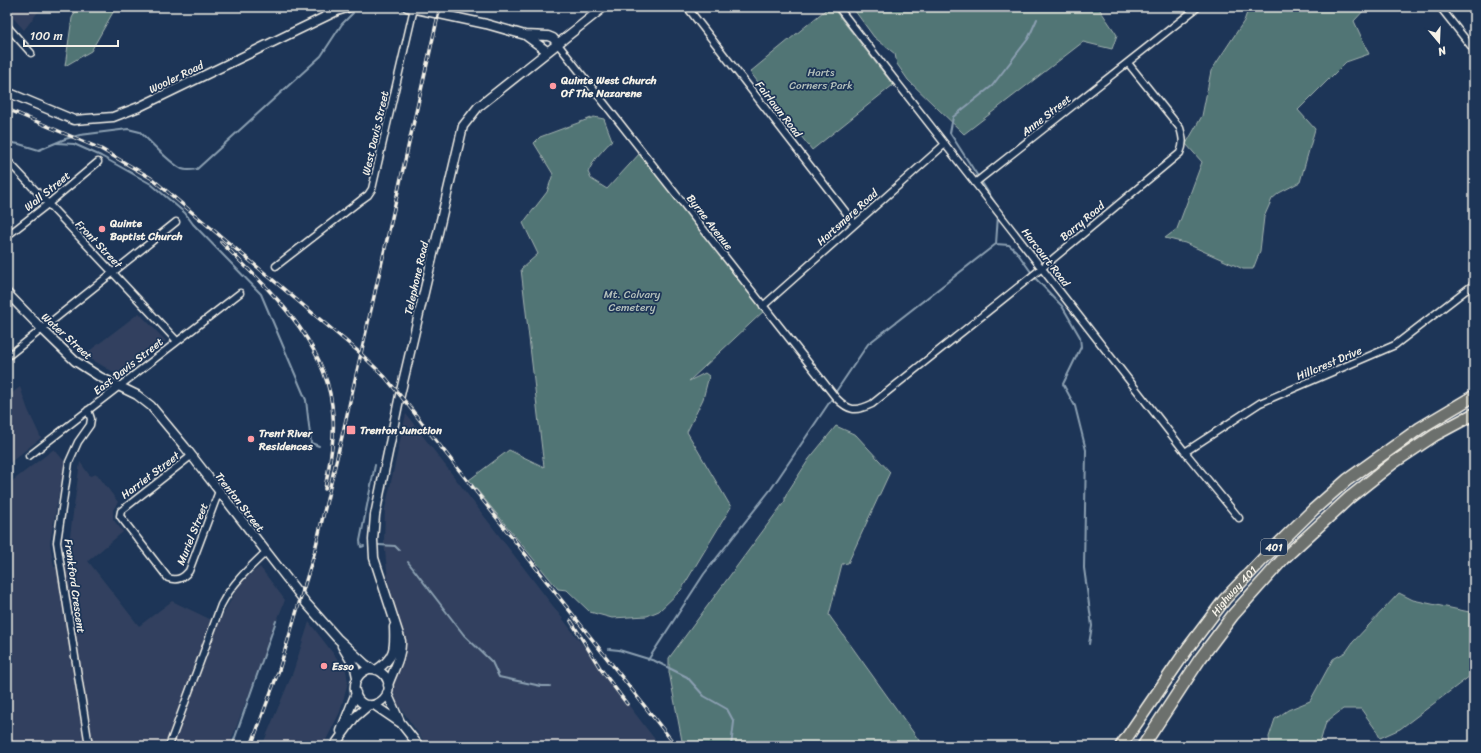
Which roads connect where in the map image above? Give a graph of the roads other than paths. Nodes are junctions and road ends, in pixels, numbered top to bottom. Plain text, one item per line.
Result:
1 (350, 7) edge
2 (604, 7) edge
3 (687, 7) edge
4 (838, 7) edge
5 (1198, 7) edge
6 (1440, 7) edge
7 (411, 8) edge
8 (7, 26) edge
9 (525, 34) junction
10 (557, 43) junction
11 (1474, 50) edge
12 (547, 51) junction
13 (31, 53) dead end
14 (1128, 63) junction
15 (7, 92) edge
16 (945, 144) junction
17 (7, 160) edge
18 (98, 162) dead end
19 (975, 183) junction
20 (48, 204) junction
21 (176, 222) dead end
22 (855, 224) junction
23 (7, 236) edge
24 (276, 266) dead end
25 (1042, 268) junction
26 (113, 272) junction
27 (1474, 284) edge
28 (7, 293) edge
29 (240, 293) dead end
30 (763, 306) junction
31 (42, 329) junction
32 (177, 341) junction
33 (7, 356) edge
34 (120, 386) junction
35 (1474, 396) edge
36 (851, 409) joint
37 (88, 410) junction
38 (1474, 414) edge
39 (1185, 452) junction
40 (29, 456) dead end
41 (191, 456) junction
42 (219, 491) junction
43 (1239, 518) dead end
44 (266, 552) junction
45 (177, 579) joint
46 (394, 616) junction
47 (337, 638) junction
48 (374, 669) junction
49 (357, 677) junction
50 (388, 689) junction
51 (356, 693) junction
52 (371, 705) junction
53 (400, 722) junction
54 (335, 744) edge
55 (89, 746) edge
56 (169, 746) edge
57 (419, 746) edge
58 (1121, 746) edge
59 (1143, 746) edge

1 - 15 street, Wooler Road
2 - 10 street, Telephone Road
3 - 22 street, Fairlawn Road
4 - 16 street, Harcourt Road
5 - 14 street, Anne Street
6 - 11 street
7 - 9 street
7 - 24 street, West Davis Street
8 - 13 street
9 - 10 street
9 - 12 street
10 - 12 street, Telephone Road
10 - 30 street, Byrne Avenue
12 - 46 street, Telephone Road
14 - 19 street, Anne Street
14 - 25 street, Barry Road
16 - 19 street, Harcourt Road
16 - 22 street, Hartsmere Road
17 - 20 street, Front Street
18 - 20 street, Wall Street
19 - 25 street, Harcourt Road
20 - 23 street, Wall Street
20 - 26 street, Front Street
21 - 26 street
22 - 30 street, Hartsmere Road
25 - 36 street, Barry Road
25 - 39 street, Harcourt Road
26 - 31 street
26 - 32 street, Front Street
27 - 39 street, Hillcrest Drive
28 - 31 street, Water Street
29 - 32 street, East Davis Street
30 - 36 street, Byrne Avenue
31 - 33 street
31 - 34 street, Water Street
32 - 34 street, East Davis Street
34 - 37 street, East Davis Street
34 - 41 street, Trenton Street
35 - 58 highway, Highway 401 / 401
37 - 40 street, East Davis Street
37 - 55 street, Frankford Crescent
38 - 59 highway, Highway 401 / 401
39 - 43 street, Harcourt Road
41 - 42 street, Trenton Street
41 - 45 street, Harriet Street
42 - 44 street, Trenton Street
42 - 45 street, Muriel Street
44 - 47 street, Trenton Street
44 - 56 street
46 - 48 street, Telephone Road
46 - 50 street, Telephone Road
47 - 48 street, Trenton Street
47 - 49 street, Trenton Street
48 - 49 street
48 - 50 street
49 - 51 street
50 - 52 street
50 - 53 street
51 - 52 street
51 - 54 street
52 - 53 street
52 - 54 street
53 - 57 street

